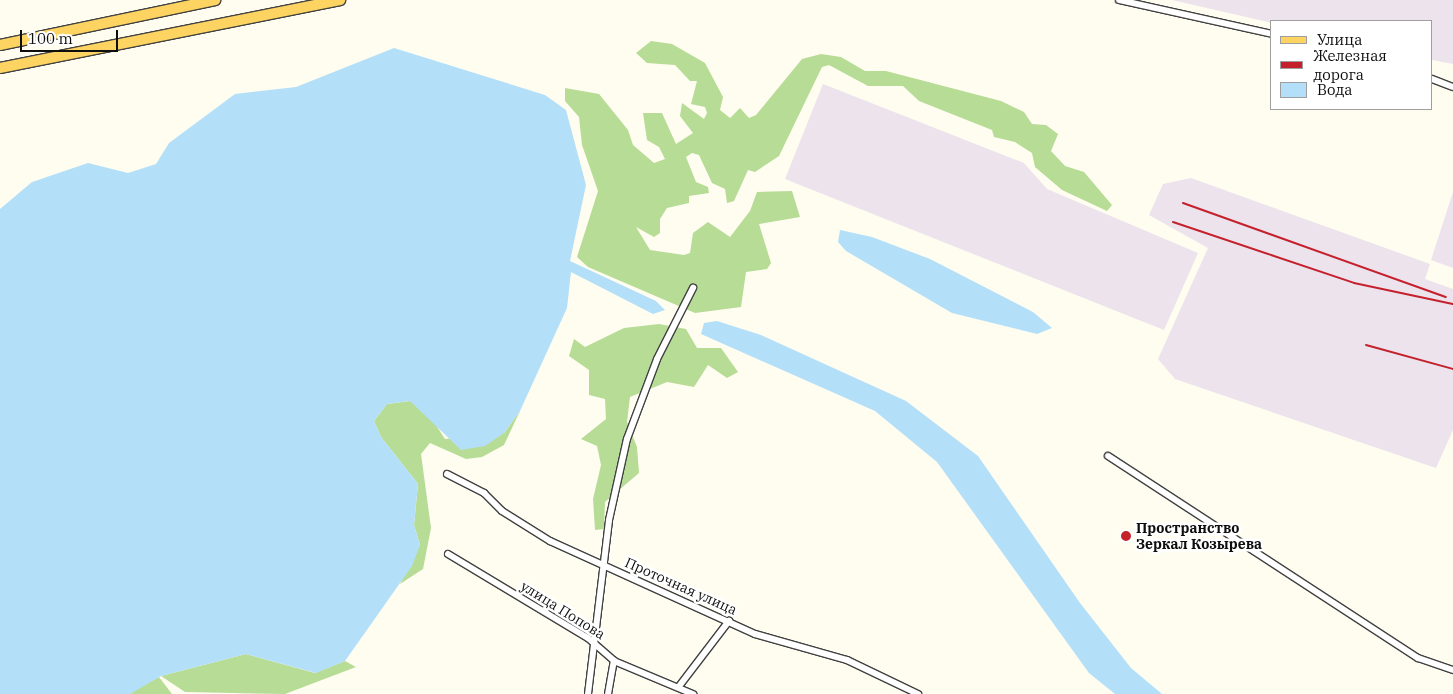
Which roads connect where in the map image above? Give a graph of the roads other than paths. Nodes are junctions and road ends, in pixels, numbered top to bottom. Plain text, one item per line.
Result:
1 (215, 0) edge
2 (340, 0) edge
3 (1119, 0) edge
4 (1270, 34) edge
5 (0, 45) edge
6 (0, 68) edge
7 (1433, 79) edge
8 (1453, 87) edge
9 (694, 288) dead end
10 (1108, 456) dead end
11 (447, 474) dead end
12 (448, 554) dead end
13 (603, 565) junction
14 (729, 621) junction
15 (593, 644) junction
16 (614, 661) junction
17 (1453, 670) edge
18 (680, 685) junction
19 (588, 694) edge
20 (608, 694) edge
21 (693, 694) edge
22 (918, 694) edge

1 - 5 main road
2 - 6 main road
3 - 4 street
7 - 8 street
9 - 13 street
10 - 17 street
11 - 13 street, Проточная улица
12 - 15 street, улица Попова
13 - 14 street, Проточная улица
13 - 15 street
14 - 18 street
14 - 22 street, Проточная улица
15 - 16 street, улица Попова
15 - 19 street
16 - 18 street, улица Попова
16 - 20 street
18 - 21 street, улица Попова

